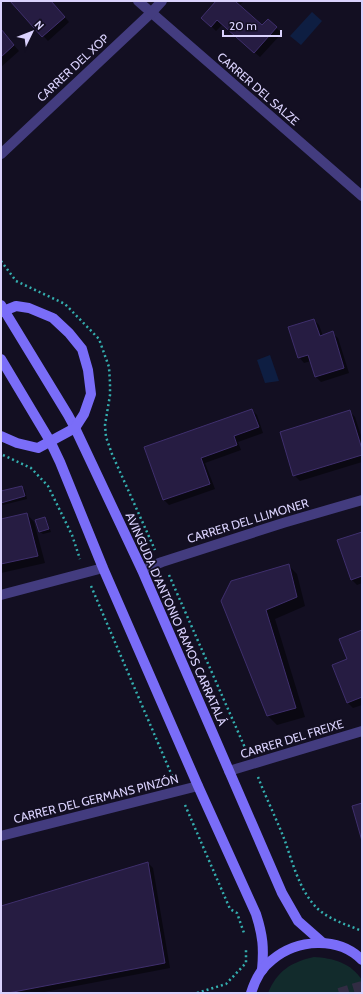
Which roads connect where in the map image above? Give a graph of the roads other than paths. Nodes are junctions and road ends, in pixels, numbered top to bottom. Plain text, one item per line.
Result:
1 (138, 1) edge
2 (162, 1) edge
3 (151, 13) junction
4 (1, 154) edge
5 (362, 196) edge
6 (2, 309) edge
7 (1, 359) edge
8 (75, 428) junction
9 (1, 436) edge
10 (50, 441) junction
11 (362, 500) edge
12 (102, 568) junction
13 (142, 570) junction
14 (1, 595) edge
15 (362, 731) edge
16 (229, 771) junction
17 (198, 786) junction
18 (1, 836) edge
19 (323, 943) junction
20 (361, 958) edge
21 (262, 970) junction
22 (251, 993) edge

1 - 3 street, CARRER DEL SALZE
2 - 3 street, CARRER DEL XOP
3 - 4 street, CARRER DEL XOP
3 - 5 street, CARRER DEL SALZE
6 - 8 main road, AVINGUDA D'ANTONIO RAMOS CARRATALÁ
6 - 8 main road
7 - 10 main road
8 - 10 main road
8 - 13 main road, AVINGUDA D'ANTONIO RAMOS CARRATALÁ
9 - 10 main road
10 - 12 main road
11 - 13 street, CARRER DEL LLIMONER
12 - 14 street
12 - 17 main road
13 - 16 main road, AVINGUDA D'ANTONIO RAMOS CARRATALÁ
15 - 16 street, CARRER DEL FREIXE
16 - 19 main road, AVINGUDA D'ANTONIO RAMOS CARRATALÁ
17 - 18 street, CARRER DEL GERMANS PINZÓN
17 - 21 main road
19 - 20 main road
19 - 21 main road
21 - 22 main road

